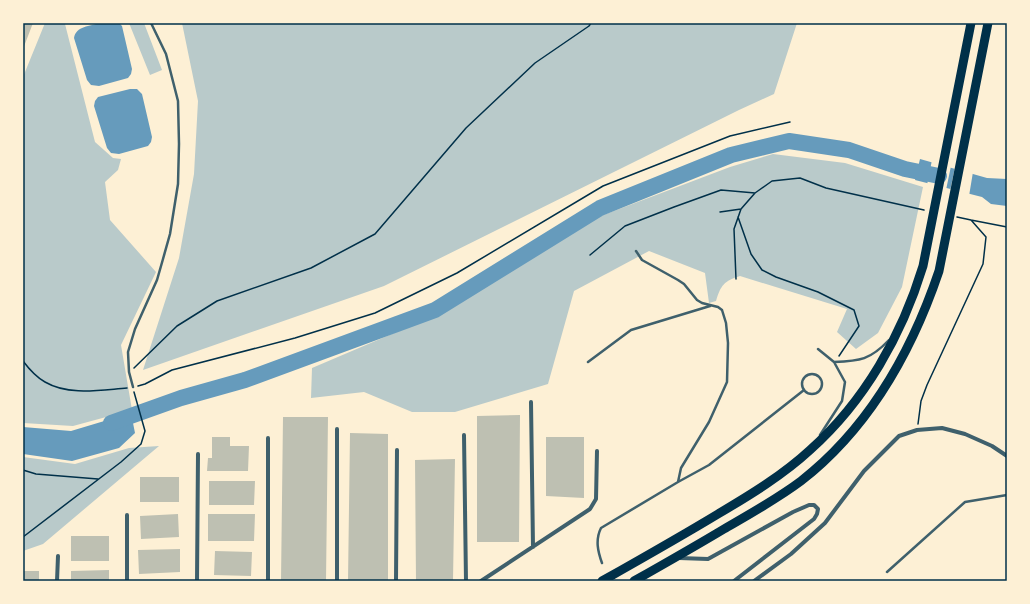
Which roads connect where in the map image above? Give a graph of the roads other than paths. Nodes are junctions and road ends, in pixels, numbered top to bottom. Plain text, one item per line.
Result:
1 (152, 23) edge
2 (971, 23) edge
3 (988, 23) edge
4 (636, 250) dead end
5 (710, 305) junction
6 (898, 329) junction
7 (818, 349) dead end
8 (588, 362) dead end
9 (834, 362) junction
10 (133, 387) road end
11 (804, 390) junction
12 (531, 402) dead end
13 (337, 429) dead end
14 (464, 434) dead end
15 (268, 438) dead end
16 (397, 450) dead end
17 (597, 451) dead end
18 (810, 451) junction
19 (198, 454) dead end
20 (1007, 456) edge
21 (678, 482) junction
22 (1007, 495) edge
23 (127, 515) dead end
24 (533, 548) junction
25 (58, 556) dead end
26 (675, 558) junction
27 (602, 564) dead end
28 (887, 572) dead end
29 (57, 581) edge
30 (127, 581) edge
31 (197, 581) edge
32 (268, 581) edge
33 (337, 581) edge
34 (396, 581) edge
35 (466, 581) edge
36 (481, 581) edge
37 (602, 581) edge
38 (634, 581) edge
39 (734, 581) edge
40 (754, 581) edge

1 - 10 lane
2 - 6 highway
3 - 26 highway
4 - 5 lane
5 - 8 lane
5 - 21 lane
6 - 9 lane
6 - 18 highway
7 - 9 lane
9 - 18 lane
11 - 11 lane
11 - 21 lane
12 - 24 street
13 - 33 street
14 - 35 street
15 - 32 street
16 - 34 street
17 - 24 street
18 - 37 highway
19 - 31 street
20 - 40 street
21 - 27 lane
22 - 28 lane
23 - 30 street
24 - 36 street
25 - 29 street
26 - 38 highway
26 - 39 street

